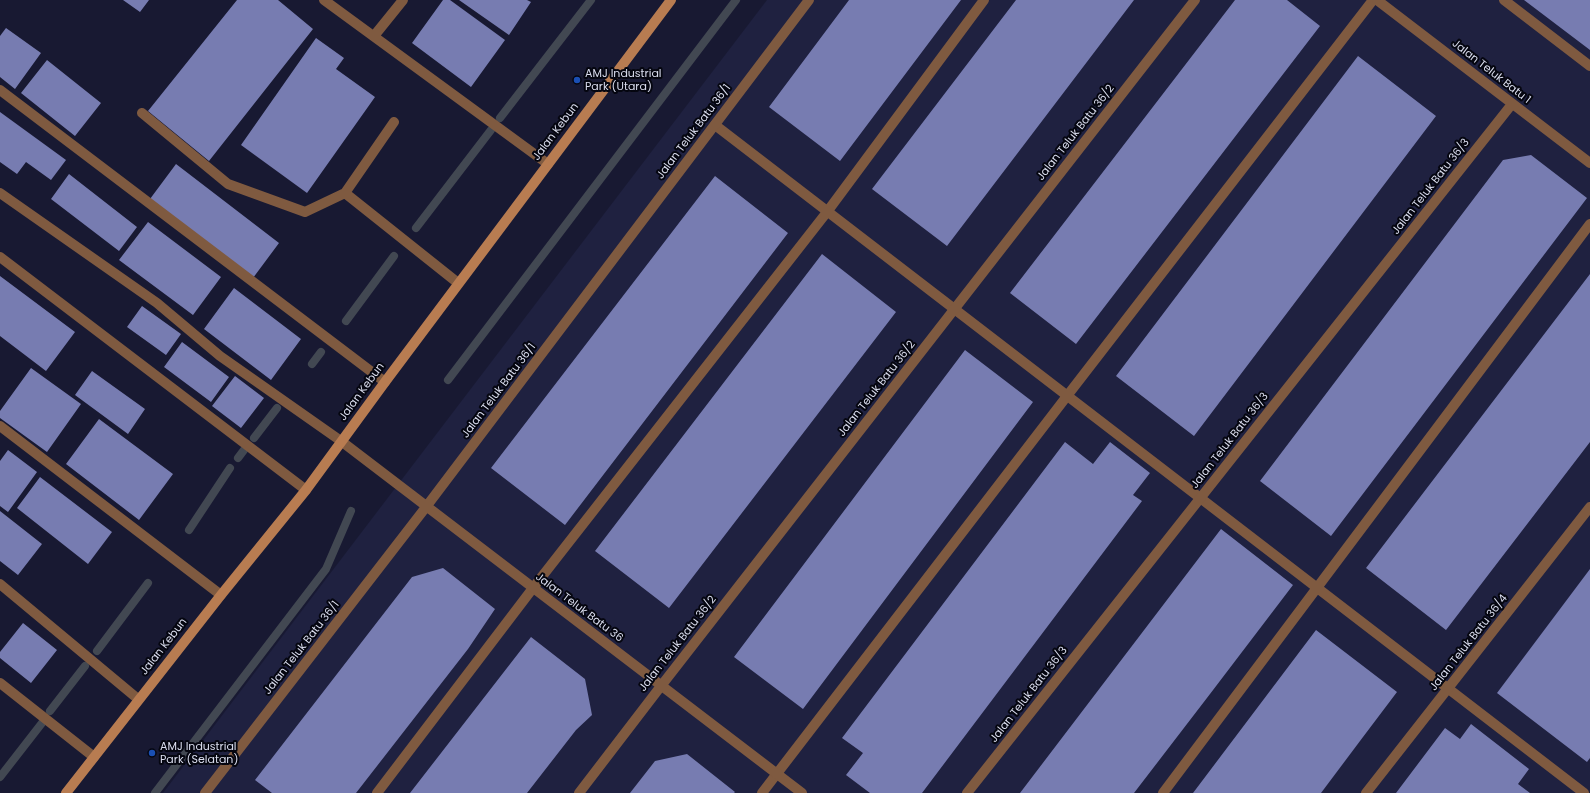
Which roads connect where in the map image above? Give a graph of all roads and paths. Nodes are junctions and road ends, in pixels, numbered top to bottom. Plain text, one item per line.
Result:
1 (324, 0) edge
2 (403, 0) edge
3 (671, 0) edge
4 (809, 0) edge
5 (984, 0) edge
6 (1195, 0) edge
7 (1373, 0) edge
8 (1377, 0) edge
9 (1504, 0) edge
10 (374, 36) junction
11 (1590, 66) edge
12 (0, 90) edge
13 (1512, 104) junction
14 (142, 113) dead end
15 (394, 122) dead end
16 (715, 125) junction
17 (1590, 163) edge
18 (548, 164) junction
19 (0, 193) edge
20 (345, 193) junction
21 (827, 212) junction
22 (1590, 224) edge
23 (0, 257) edge
24 (458, 283) junction
25 (954, 309) junction
26 (384, 382) junction
27 (1067, 396) junction
28 (0, 426) edge
29 (341, 441) junction
30 (306, 490) junction
31 (1201, 498) junction
32 (426, 507) junction
33 (1590, 507) edge
34 (0, 584) edge
35 (533, 588) junction
36 (1317, 588) junction
37 (220, 595) junction
38 (0, 683) edge
39 (661, 686) junction
40 (1448, 689) junction
41 (138, 699) junction
42 (94, 757) junction
43 (776, 774) junction
44 (66, 793) edge
45 (204, 793) edge
46 (377, 793) edge
47 (579, 793) edge
48 (762, 793) edge
49 (802, 793) edge
50 (967, 793) edge
51 (1164, 793) edge
52 (1366, 793) edge
53 (1584, 793) edge

1 - 10 street
2 - 10 street
3 - 18 main road, Jalan Kebun
4 - 16 street, Jalan Teluk Batu 36/1
5 - 21 street
6 - 25 street, Jalan Teluk Batu 36/2
7 - 27 street
8 - 13 street, Jalan Teluk Batu 1
9 - 11 street
10 - 18 street
12 - 26 street
13 - 17 street, Jalan Teluk Batu 1
13 - 31 street, Jalan Teluk Batu 36/3
14 - 20 street
15 - 20 street
16 - 21 street
16 - 32 street, Jalan Teluk Batu 36/1
18 - 24 main road, Jalan Kebun
19 - 29 street, Jalan Teluk Batu 36
20 - 24 street
21 - 25 street
21 - 35 street
22 - 36 street
23 - 30 street
24 - 26 main road, Jalan Kebun
25 - 27 street
25 - 39 street, Jalan Teluk Batu 36/2
26 - 29 main road, Jalan Kebun
27 - 31 street
27 - 43 street
28 - 37 street
29 - 30 main road, Jalan Kebun
29 - 32 street, Jalan Teluk Batu 36
30 - 37 main road, Jalan Kebun
31 - 36 street
31 - 50 street, Jalan Teluk Batu 36/3
32 - 35 street, Jalan Teluk Batu 36
32 - 45 street, Jalan Teluk Batu 36/1
33 - 40 street, Jalan Teluk Batu 36/4
34 - 41 street
35 - 39 street, Jalan Teluk Batu 36
35 - 46 street
36 - 40 street
36 - 51 street
37 - 41 main road, Jalan Kebun
38 - 42 street
39 - 43 street, Jalan Teluk Batu 36
39 - 47 street, Jalan Teluk Batu 36/2
40 - 52 street, Jalan Teluk Batu 36/4
40 - 53 street
41 - 42 main road, Jalan Kebun
42 - 44 main road, Jalan Kebun
43 - 48 street
43 - 49 street, Jalan Teluk Batu 36

